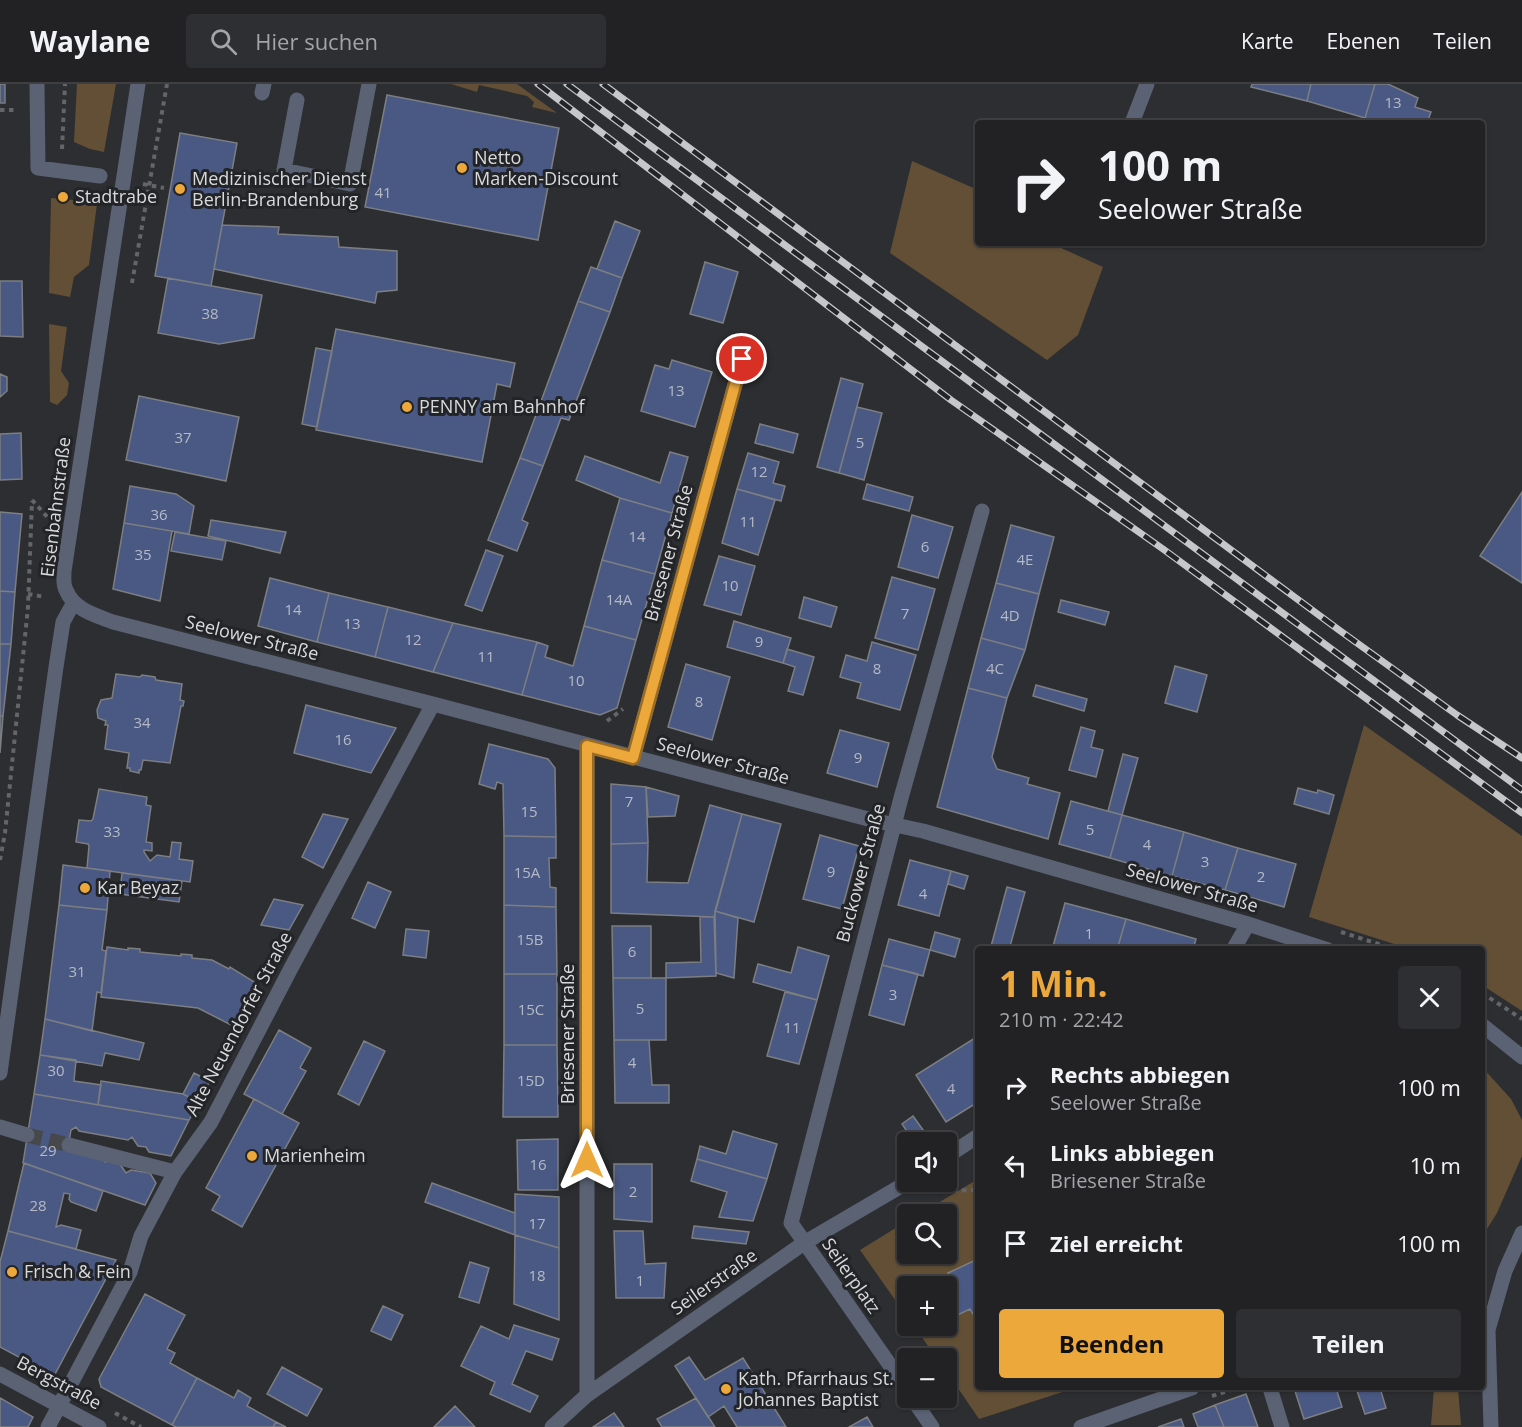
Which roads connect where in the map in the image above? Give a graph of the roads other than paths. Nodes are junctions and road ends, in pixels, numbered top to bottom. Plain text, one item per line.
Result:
1 (38, 84) edge
2 (138, 84) edge
3 (369, 84) edge
4 (1147, 84) edge
5 (297, 100) dead end
6 (1133, 120) edge
7 (100, 176) dead end
8 (742, 359) dead end
9 (982, 511) dead end
10 (74, 602) junction
11 (433, 704) junction
12 (587, 746) junction
13 (633, 758) junction
14 (894, 825) junction
15 (1248, 924) junction
16 (1235, 946) edge
17 (1316, 946) edge
18 (7, 979) edge
19 (1485, 1027) edge
20 (1522, 1057) edge
21 (0, 1073) edge
22 (0, 1127) edge
23 (27, 1135) tunnel mouth
24 (975, 1138) edge
25 (69, 1145) tunnel mouth
26 (957, 1150) edge
27 (175, 1172) junction
28 (897, 1189) edge
29 (1522, 1233) edge
30 (804, 1243) junction
31 (0, 1374) edge
32 (897, 1375) edge
33 (1186, 1390) edge
34 (1271, 1390) edge
35 (587, 1395) junction
36 (59, 1405) junction
37 (919, 1408) edge
38 (48, 1427) edge
39 (99, 1427) edge
40 (552, 1427) edge
41 (932, 1427) edge
42 (1081, 1427) edge
43 (1282, 1427) edge
44 (1491, 1427) edge

1 - 7 street
2 - 10 street, Eisenbahnstraße
3 - 5 street
4 - 6 street
8 - 13 street, Briesener Straße
9 - 14 street, Buckower Straße
10 - 11 street, Seelower Straße
10 - 18 street
11 - 12 street, Seelower Straße
11 - 27 street, Alte Neuendorfer Straße
12 - 13 street, Seelower Straße
12 - 35 street, Briesener Straße
13 - 14 street, Seelower Straße
14 - 15 street, Seelower Straße
14 - 30 street, Buckower Straße
15 - 16 street
15 - 17 street, Seelower Straße
18 - 21 street
19 - 20 street
22 - 23 street
24 - 26 street
25 - 27 street
27 - 36 street, Alte Neuendorfer Straße
28 - 30 street, Seilerstraße
29 - 44 street
30 - 32 street, Seilerplatz
30 - 35 street, Seilerstraße
31 - 36 street, Bergstraße
33 - 42 street
34 - 43 street
35 - 40 street, Seilerstraße
36 - 38 street, Alte Neuendorfer Straße
36 - 39 street, Bergstraße
37 - 41 street

